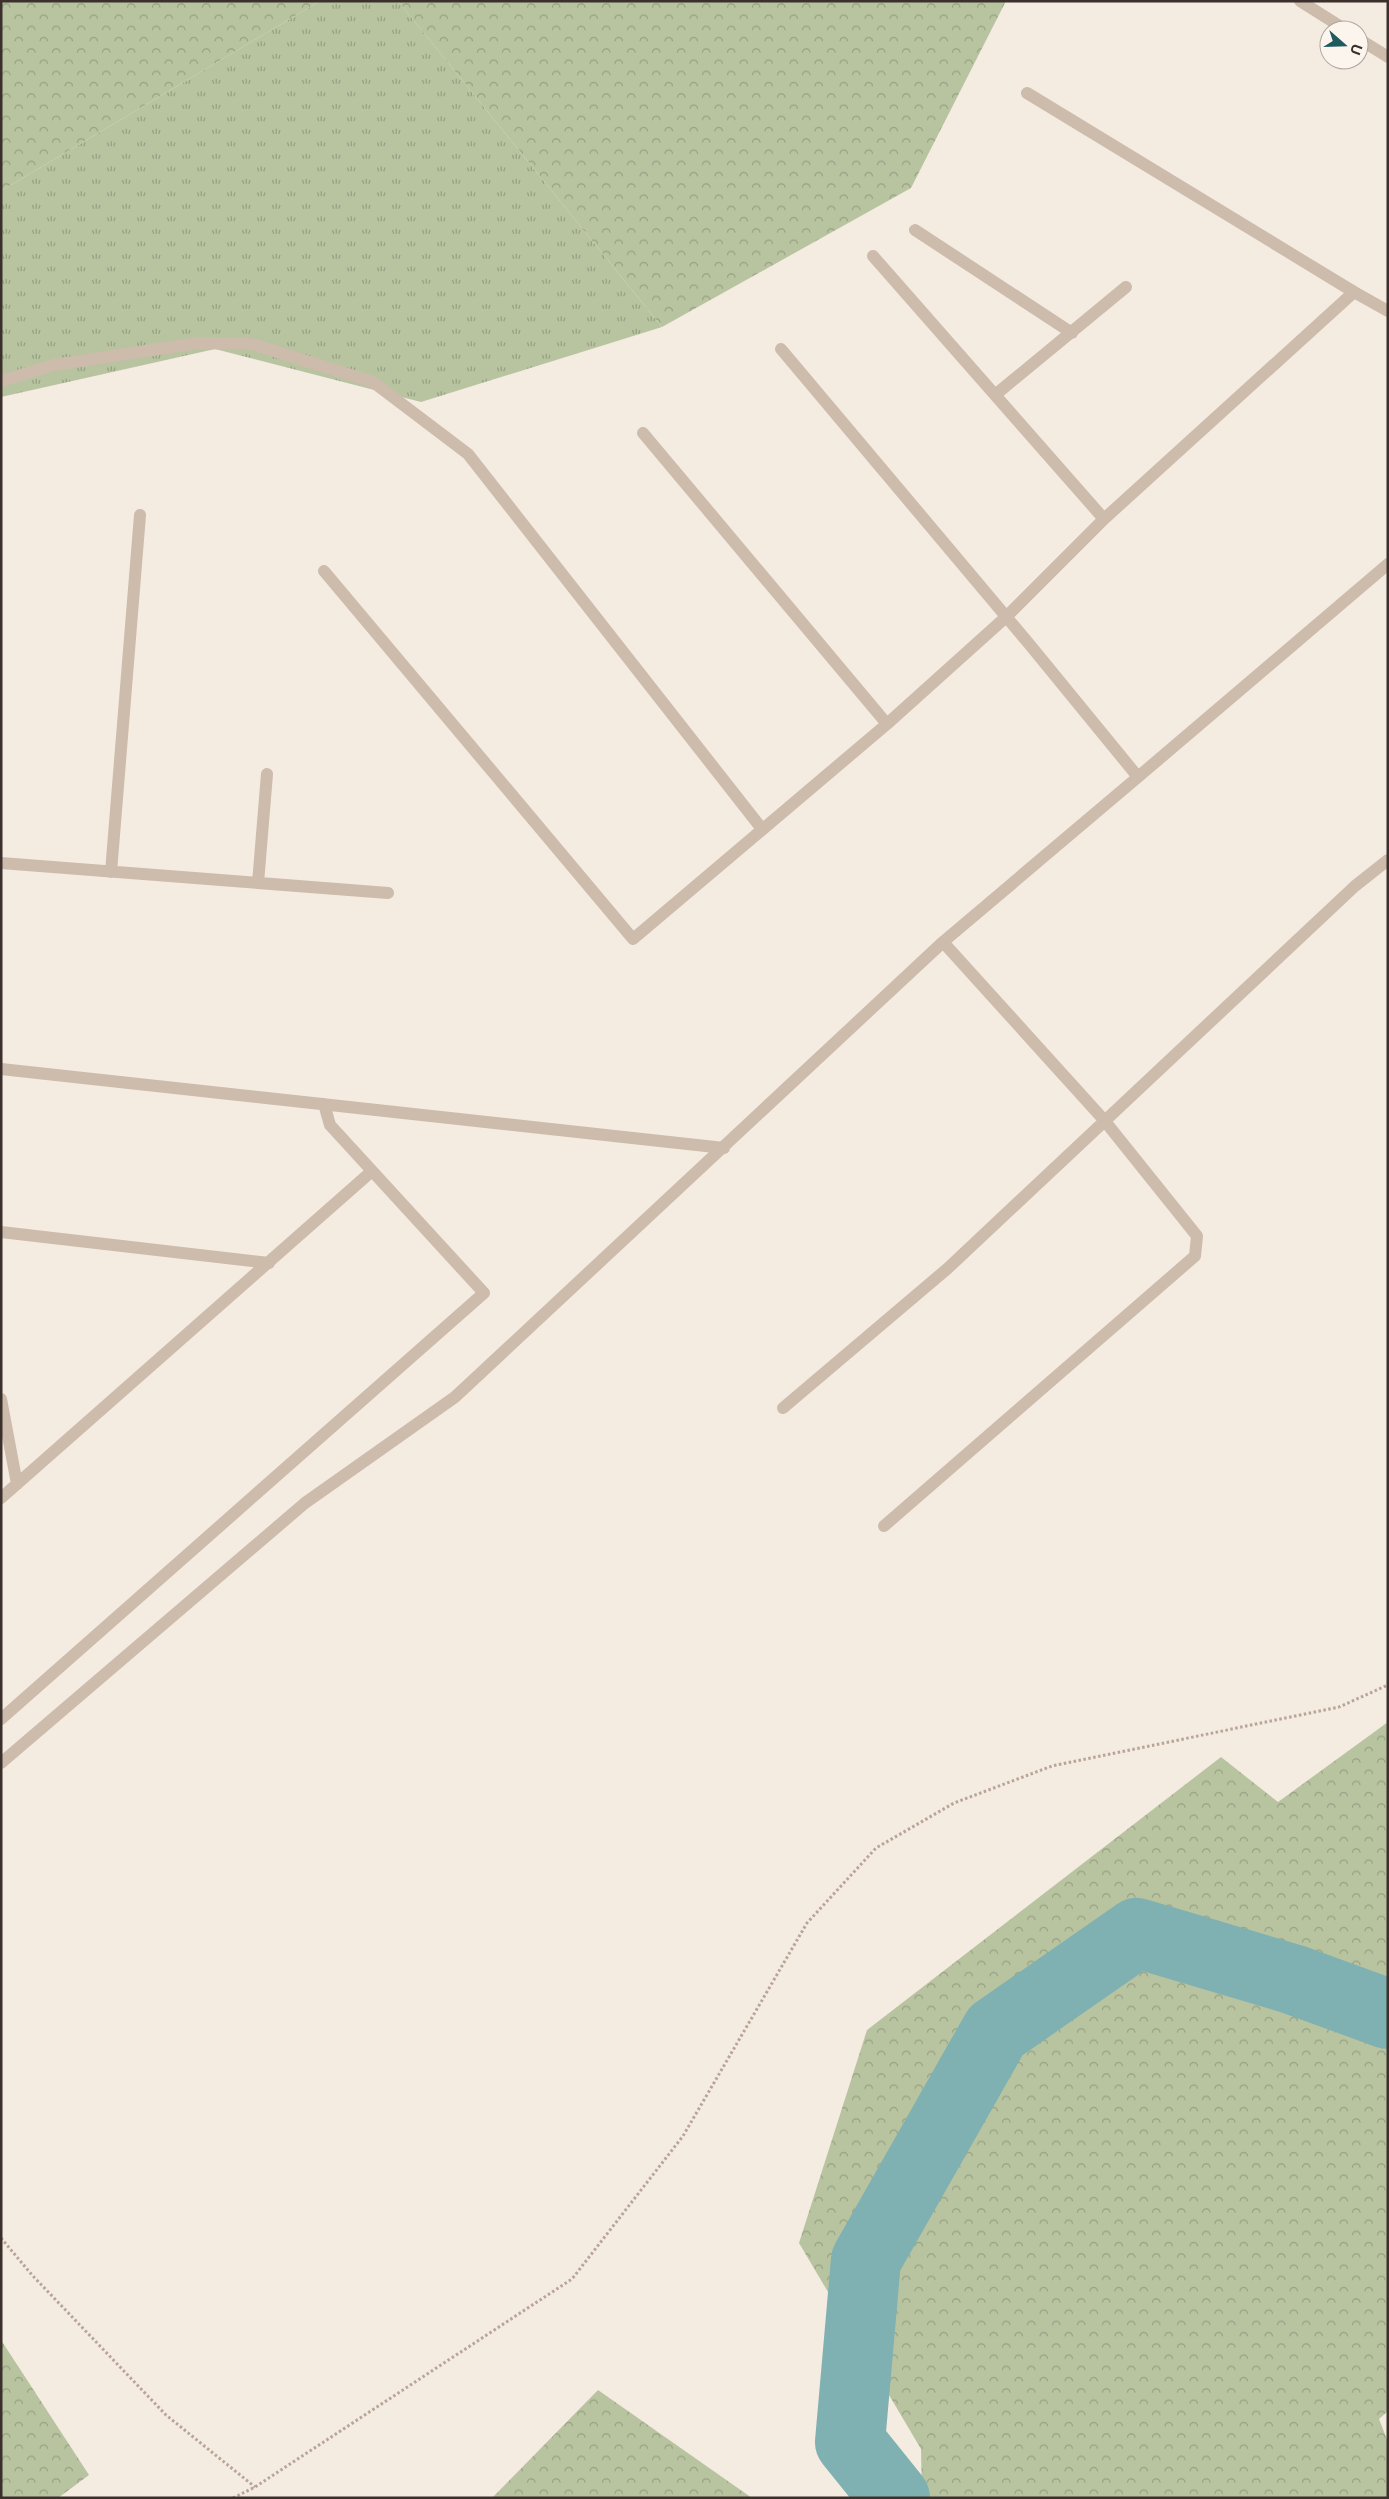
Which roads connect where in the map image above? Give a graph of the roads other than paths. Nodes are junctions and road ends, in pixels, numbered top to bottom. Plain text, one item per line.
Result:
1 (1300, 1) edge
2 (1330, 20) edge
3 (1369, 45) edge
4 (1388, 57) edge
5 (1027, 93) dead end
6 (915, 230) dead end
7 (873, 256) dead end
8 (1126, 288) dead end
9 (1354, 292) junction
10 (1388, 312) edge
11 (1072, 333) junction
12 (781, 348) dead end
13 (1, 381) edge
14 (996, 396) junction
15 (644, 432) dead end
16 (140, 514) dead end
17 (1104, 519) junction
18 (1388, 564) edge
19 (324, 571) dead end
20 (1006, 617) junction
21 (887, 724) junction
22 (267, 774) dead end
23 (1138, 777) junction
24 (762, 829) junction
25 (1388, 860) edge
26 (1, 863) edge
27 (111, 872) junction
28 (258, 883) junction
29 (388, 893) dead end
30 (944, 942) junction
31 (1, 1069) edge
32 (324, 1104) junction
33 (1104, 1120) junction
34 (724, 1148) junction
35 (372, 1171) junction
36 (1, 1232) edge
37 (269, 1263) junction
38 (1, 1399) edge
39 (783, 1408) dead end
40 (17, 1484) junction
41 (1, 1498) edge
42 (884, 1526) dead end
43 (1, 1719) edge
44 (1, 1763) edge

1 - 2 street
3 - 4 street
5 - 9 street
6 - 11 street
7 - 14 street
8 - 11 street
9 - 10 street
9 - 17 street
11 - 14 street
12 - 20 street
13 - 24 street
14 - 17 street
15 - 21 street
16 - 27 street
17 - 20 street
18 - 23 street
19 - 24 street
20 - 21 street
20 - 23 street
21 - 24 street
22 - 28 street
23 - 30 street
25 - 33 street
26 - 27 street
27 - 28 street
28 - 29 street
30 - 33 street
30 - 34 street
31 - 32 street
32 - 34 street
32 - 35 street
33 - 39 street
33 - 42 street
34 - 44 street
35 - 37 street
35 - 43 street
36 - 37 street
37 - 40 street
38 - 40 street
40 - 41 street

